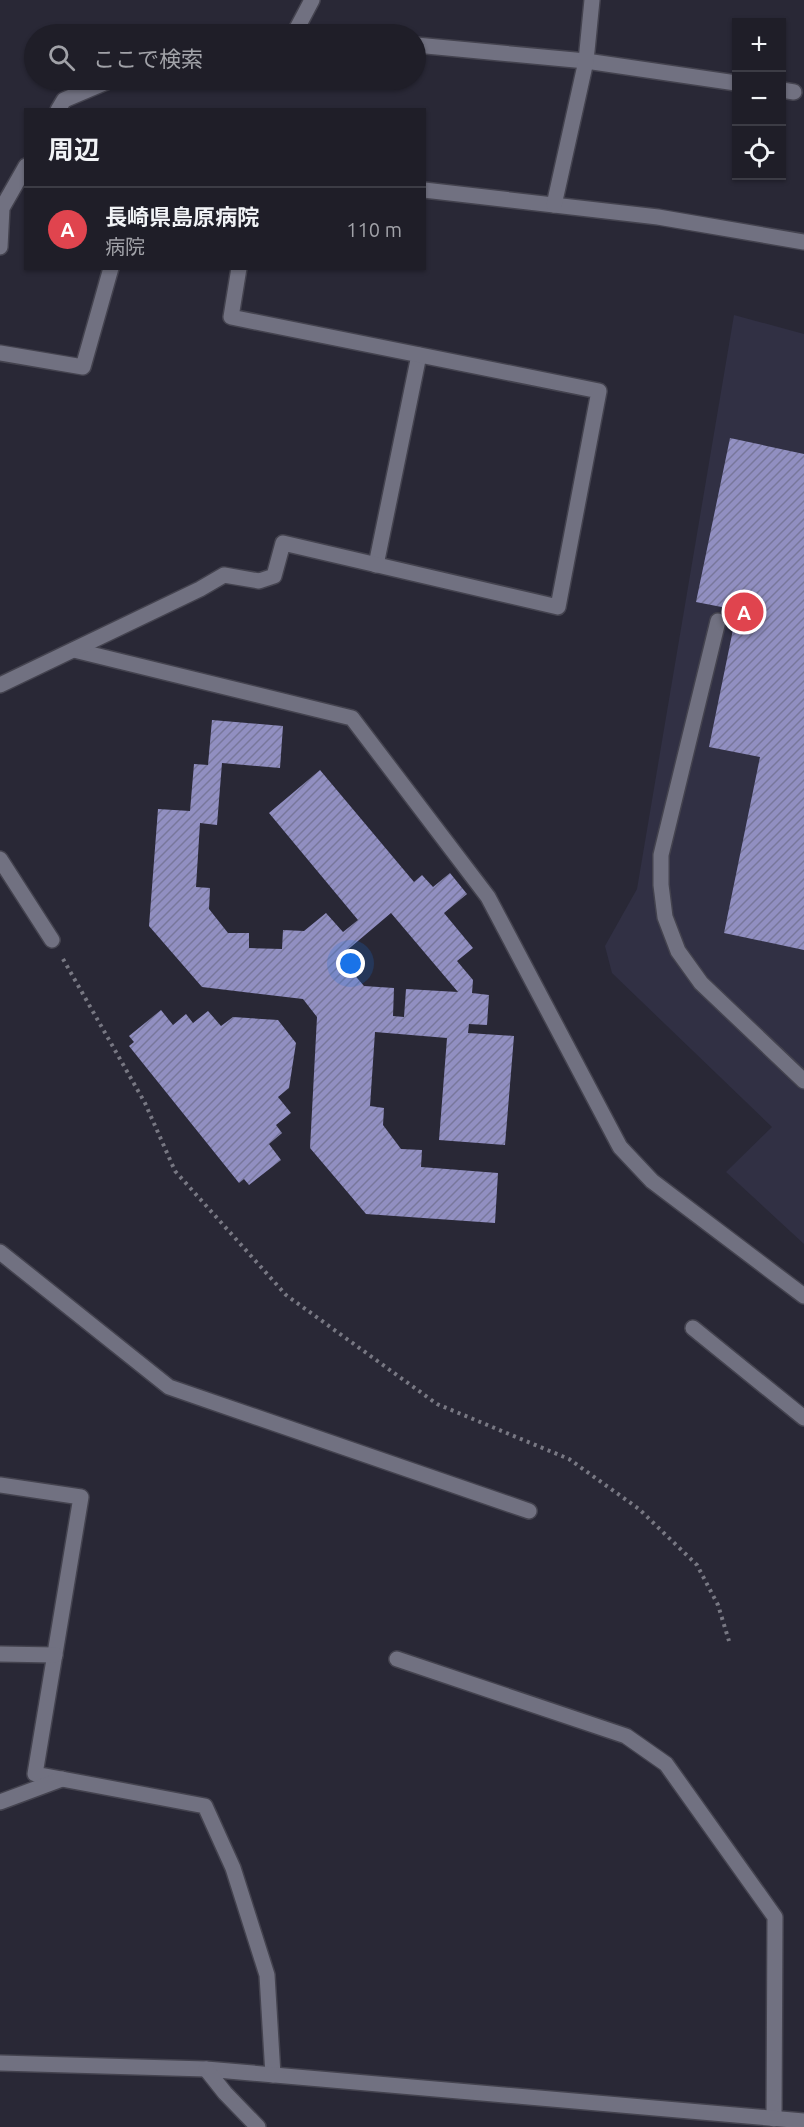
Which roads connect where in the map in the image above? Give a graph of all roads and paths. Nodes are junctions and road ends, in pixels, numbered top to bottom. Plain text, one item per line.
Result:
1 (312, 0) edge
2 (592, 0) edge
3 (299, 24) edge
4 (426, 46) edge
5 (586, 61) junction
6 (732, 82) edge
7 (88, 90) edge
8 (59, 108) edge
9 (24, 170) edge
10 (426, 190) edge
11 (554, 205) junction
12 (804, 242) edge
13 (0, 248) edge
14 (110, 270) edge
15 (239, 270) edge
16 (0, 353) edge
17 (419, 355) junction
18 (376, 565) junction
19 (717, 621) dead end
20 (74, 650) junction
21 (0, 685) edge
22 (0, 859) edge
23 (52, 940) joint
24 (804, 1081) edge
25 (0, 1252) edge
26 (804, 1296) edge
27 (693, 1328) dead end
28 (804, 1418) edge
29 (0, 1485) edge
30 (529, 1511) dead end
31 (729, 1641) dead end
32 (0, 1654) edge
33 (55, 1655) junction
34 (397, 1659) dead end
35 (62, 1779) junction
36 (0, 1802) edge
37 (0, 2063) edge
38 (206, 2069) junction
39 (273, 2075) junction
40 (774, 2119) junction
41 (797, 2123) edge
42 (258, 2127) edge

1 - 3 street
2 - 5 street
4 - 5 street
5 - 6 street
5 - 11 street
7 - 8 street
9 - 13 street
10 - 11 street
11 - 12 street
14 - 16 street
15 - 17 street
17 - 18 street
17 - 18 street
18 - 20 street
19 - 24 street
20 - 21 street
20 - 26 street
22 - 23 street
23 - 31 path
25 - 30 street
27 - 28 street
29 - 33 street
32 - 33 street
33 - 35 street
34 - 40 street
35 - 36 street
35 - 39 street
37 - 38 street
38 - 39 street
38 - 42 street
39 - 40 street
40 - 41 street

